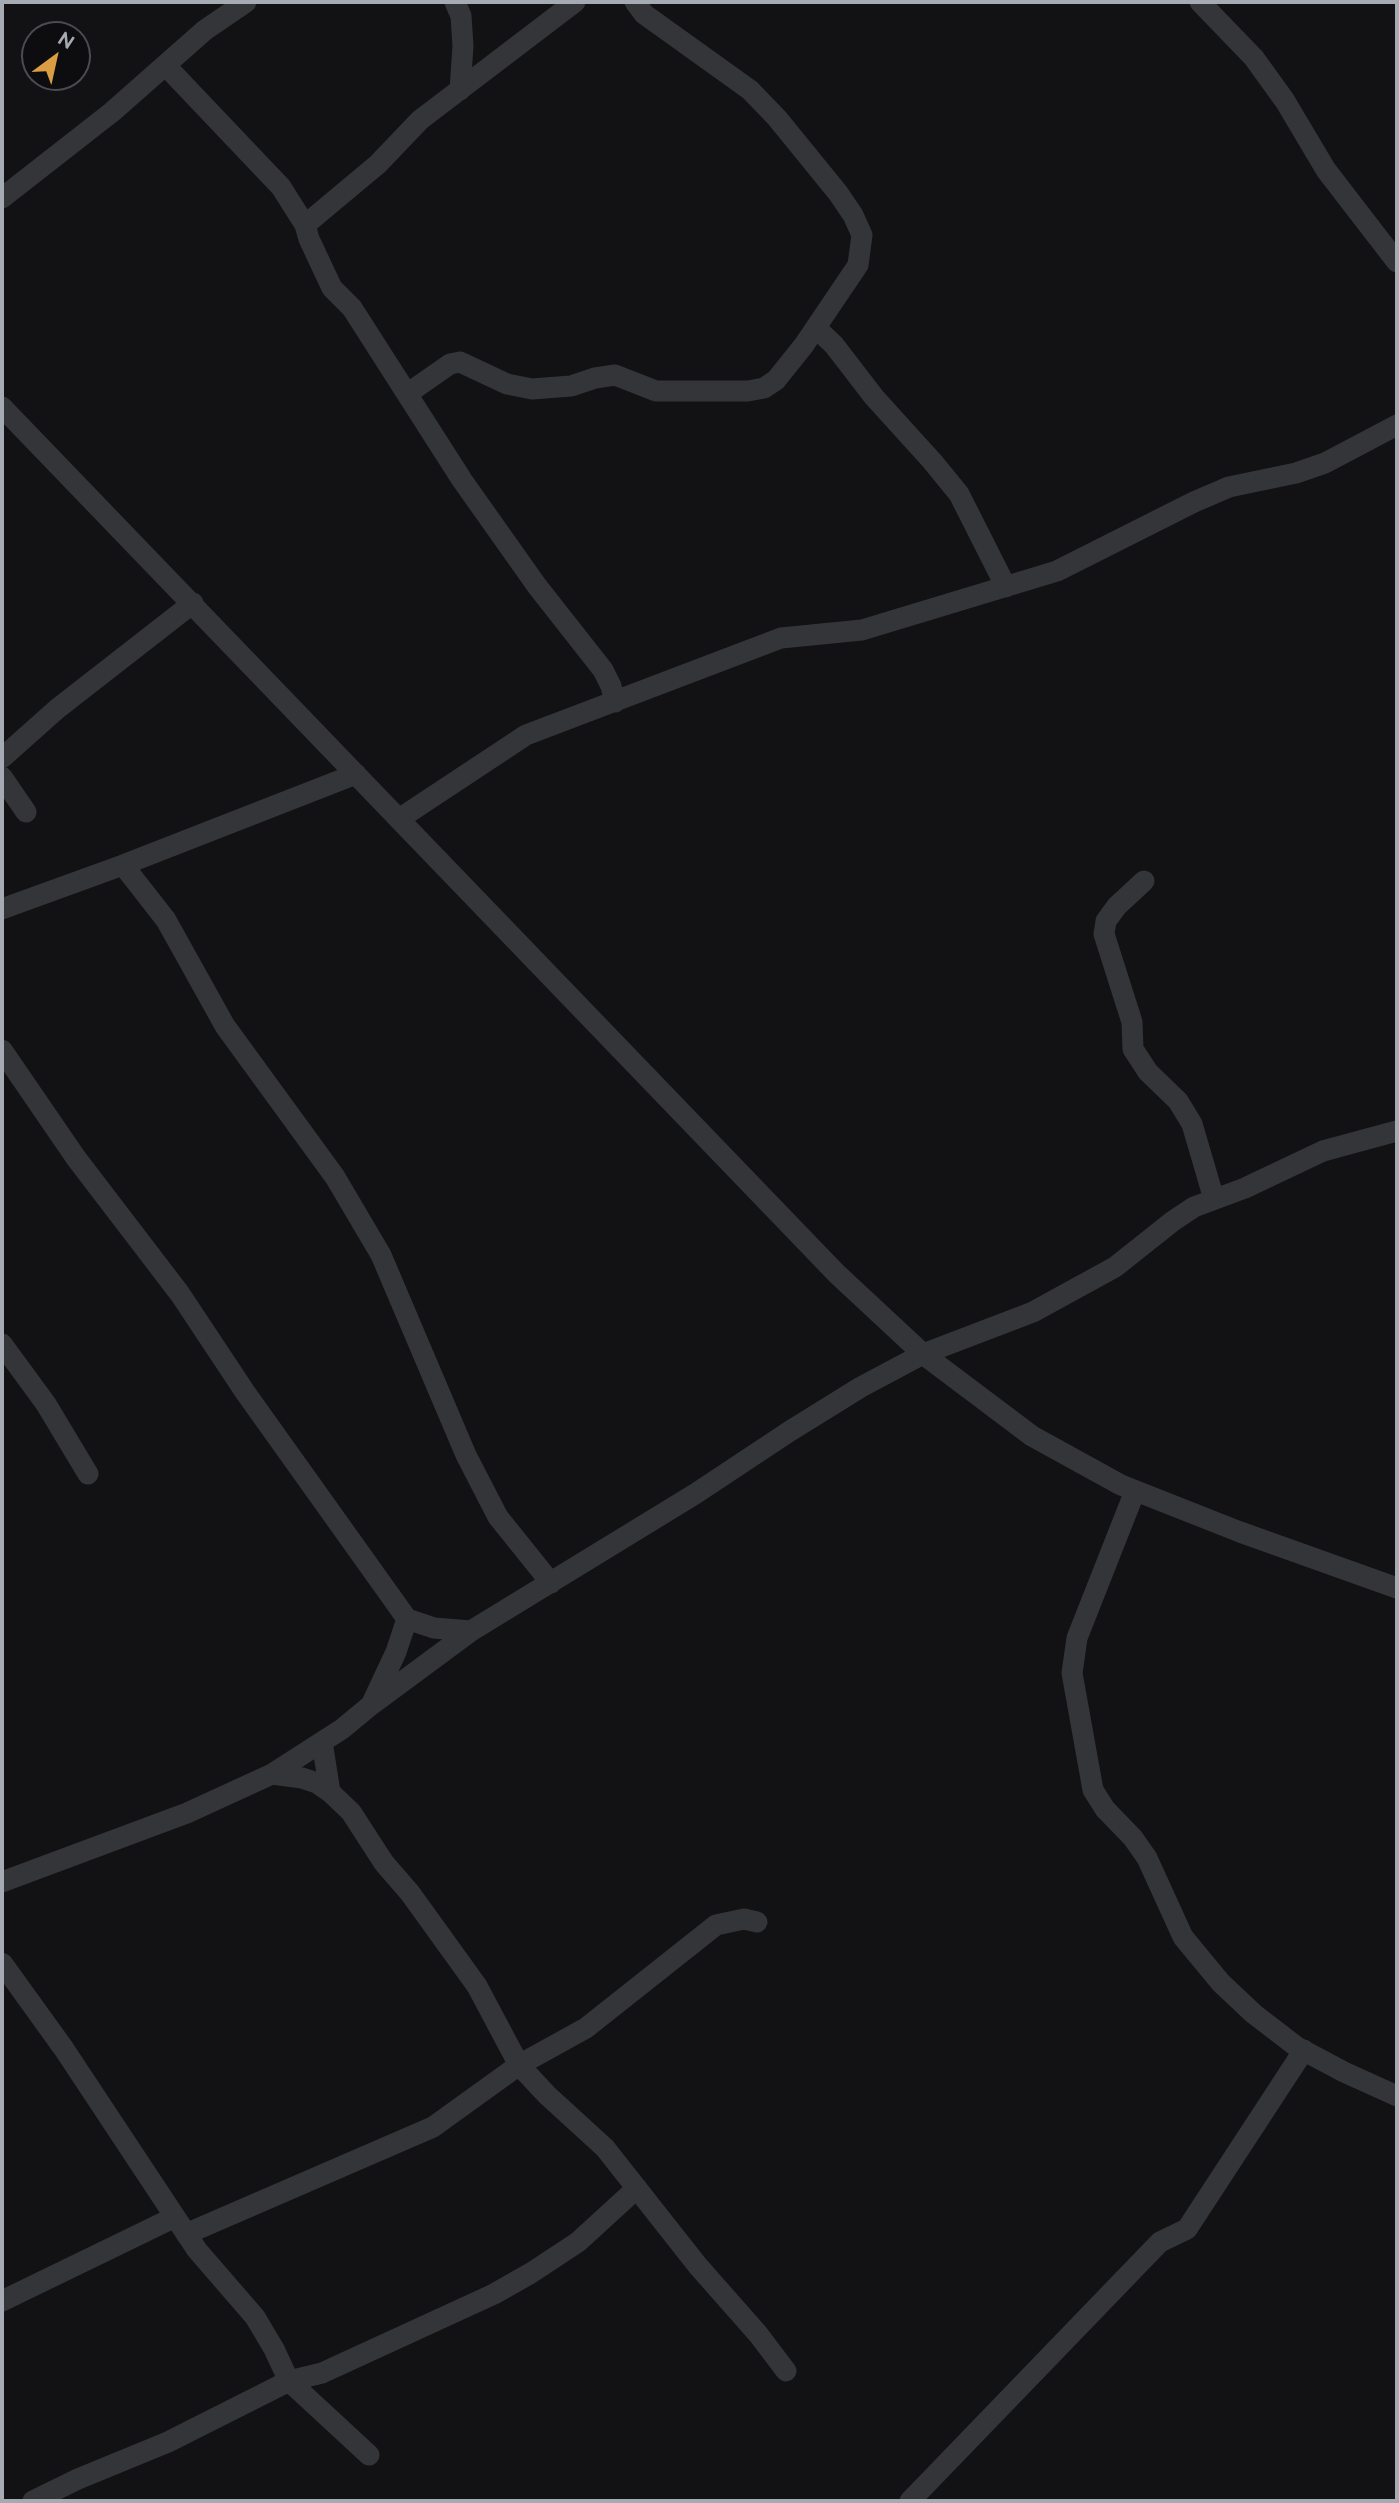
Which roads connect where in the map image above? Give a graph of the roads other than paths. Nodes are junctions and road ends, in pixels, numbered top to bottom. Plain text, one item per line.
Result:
1 (246, 2) edge
2 (455, 2) edge
3 (575, 2) edge
4 (635, 2) edge
5 (1200, 2) edge
6 (166, 66) junction
7 (460, 90) junction
8 (2, 198) edge
9 (305, 225) junction
10 (1397, 262) edge
11 (816, 328) junction
12 (407, 394) junction
13 (2, 407) edge
14 (1397, 425) edge
15 (1006, 587) junction
16 (193, 603) junction
17 (615, 702) junction
18 (2, 758) edge
19 (356, 774) junction
20 (2, 777) edge
21 (26, 813) dead end
22 (399, 819) junction
23 (123, 866) junction
24 (1144, 881) dead end
25 (2, 909) edge
26 (2, 1049) edge
27 (1389, 1133) edge
28 (1397, 1150) edge
29 (1214, 1199) junction
30 (2, 1344) edge
31 (923, 1354) junction
32 (88, 1474) dead end
33 (1135, 1491) junction
34 (551, 1583) junction
35 (1397, 1588) edge
36 (407, 1619) junction
37 (471, 1631) junction
38 (371, 1704) junction
39 (322, 1742) junction
40 (272, 1774) junction
41 (330, 1792) junction
42 (2, 1882) edge
43 (757, 1922) dead end
44 (2, 1963) edge
45 (1304, 2050) junction
46 (519, 2065) junction
47 (1397, 2096) edge
48 (637, 2188) junction
49 (181, 2226) junction
50 (2, 2301) edge
51 (786, 2371) dead end
52 (289, 2381) junction
53 (369, 2455) dead end
54 (33, 2501) edge
55 (911, 2501) edge

1 - 6 street
2 - 7 street
3 - 7 street
4 - 11 street
5 - 10 street
6 - 8 street
6 - 9 street
7 - 9 street
9 - 12 street
11 - 12 street
11 - 15 street
12 - 17 street
13 - 16 street
14 - 15 street
15 - 17 street
16 - 18 street
16 - 19 street
17 - 22 street
19 - 22 street
19 - 23 street
20 - 21 street
22 - 31 street
23 - 25 street
23 - 34 street
24 - 29 street
26 - 36 street
27 - 28 street
27 - 29 street
29 - 31 street
30 - 32 street
31 - 33 street
31 - 34 street
33 - 35 street
33 - 45 street
34 - 37 street
36 - 37 street
36 - 38 street
37 - 38 street
38 - 39 street
39 - 40 street
39 - 41 street
40 - 41 street
40 - 42 street
41 - 46 street
43 - 46 street
44 - 49 street
45 - 47 street
45 - 55 street
46 - 48 street
46 - 49 street
48 - 51 street
48 - 52 street
49 - 50 street
49 - 52 street
52 - 53 street
52 - 54 street

